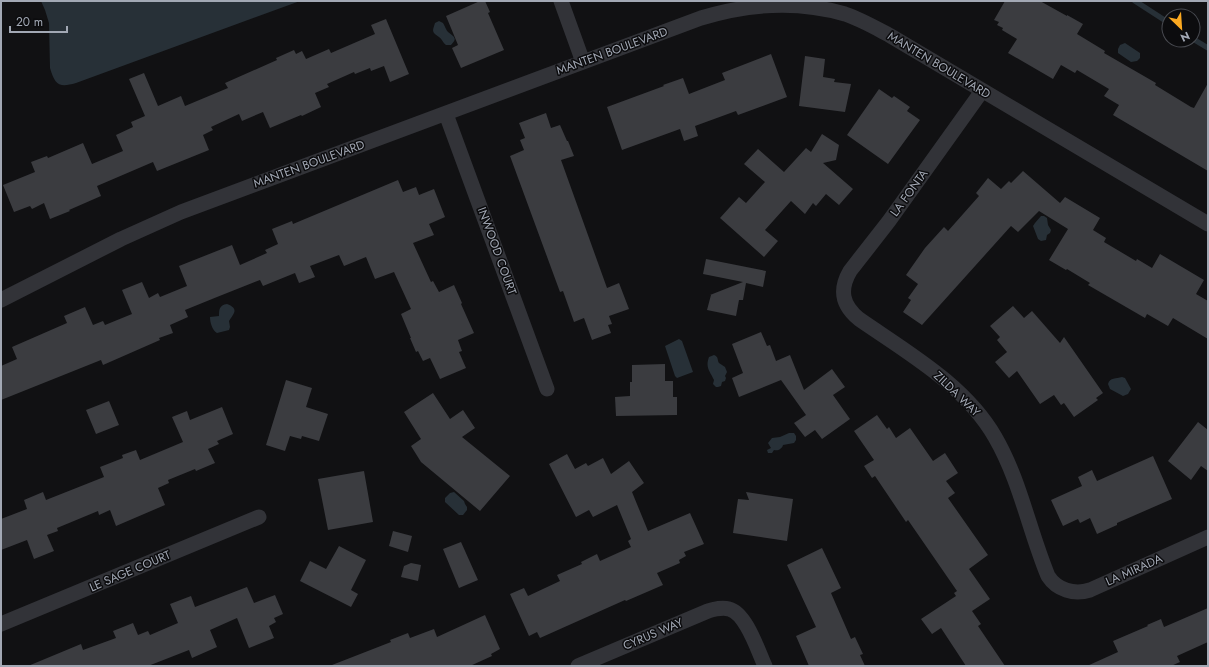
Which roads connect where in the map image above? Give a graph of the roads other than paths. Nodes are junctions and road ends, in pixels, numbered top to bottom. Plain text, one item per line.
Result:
1 (561, 1) edge
2 (583, 62) junction
3 (982, 91) junction
4 (446, 114) junction
5 (1208, 224) edge
6 (844, 298) joint
7 (1, 300) edge
8 (547, 389) dead end
9 (258, 517) dead end
10 (1208, 537) edge
11 (1059, 587) joint
12 (1, 624) edge
13 (578, 666) edge
14 (764, 666) edge

1 - 2 street
2 - 3 street, MANTEN BOULEVARD
2 - 4 street, MANTEN BOULEVARD
3 - 5 street, MANTEN BOULEVARD
3 - 6 street, LA FONTA
4 - 7 street, MANTEN BOULEVARD
4 - 8 street, INWOOD COURT
6 - 11 street, ZILDA WAY
9 - 12 street, LE SAGE COURT
10 - 11 street, LA MIRADA
13 - 14 street, CYRUS WAY

